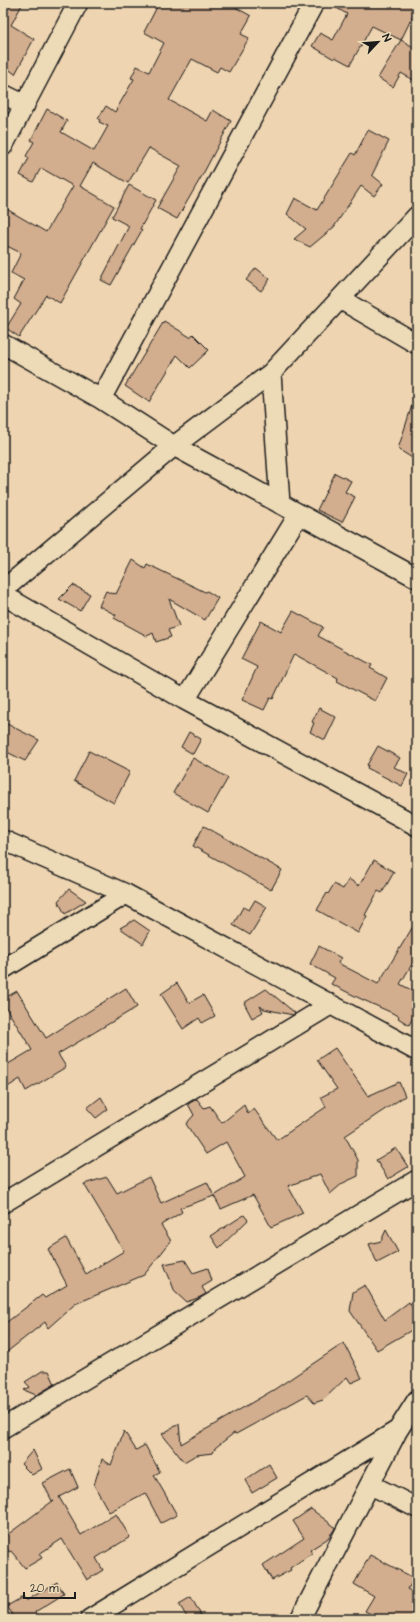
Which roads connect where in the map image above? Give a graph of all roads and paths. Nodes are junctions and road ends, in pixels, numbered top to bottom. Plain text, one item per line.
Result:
1 (78, 3) edge
2 (314, 3) edge
3 (3, 94) edge
4 (25, 105) junction
5 (3, 146) edge
6 (417, 216) edge
7 (340, 298) junction
8 (3, 344) edge
9 (417, 344) edge
10 (272, 373) junction
11 (101, 399) junction
12 (174, 446) junction
13 (280, 504) junction
14 (299, 514) junction
15 (417, 578) edge
16 (3, 590) edge
17 (3, 594) edge
18 (185, 700) junction
19 (417, 826) edge
20 (3, 840) edge
21 (126, 894) junction
22 (3, 968) edge
23 (330, 1005) junction
24 (417, 1051) edge
25 (417, 1180) edge
26 (3, 1203) edge
27 (417, 1400) edge
28 (3, 1428) edge
29 (398, 1430) junction
30 (371, 1485) junction
31 (417, 1508) edge
32 (90, 1619) edge
33 (300, 1619) edge

1 - 4 street
2 - 11 street
3 - 4 street
4 - 5 street
6 - 7 street
7 - 9 street
7 - 10 street
8 - 11 street
10 - 12 street
10 - 13 street
11 - 12 street
12 - 13 street
12 - 16 street
13 - 14 street
14 - 15 street
14 - 18 street
17 - 18 street
18 - 19 street
20 - 21 street
21 - 22 street
21 - 23 street
23 - 24 street
23 - 26 street
25 - 28 street
27 - 29 street
29 - 30 street
29 - 32 street
30 - 31 street
30 - 33 street

